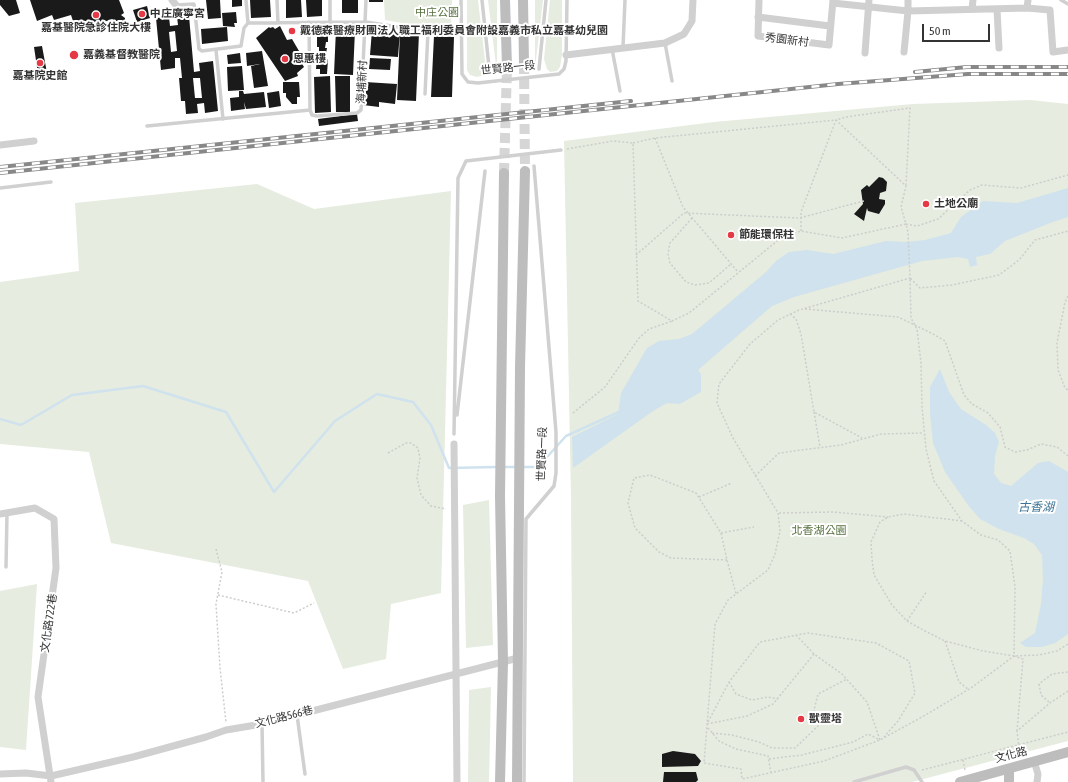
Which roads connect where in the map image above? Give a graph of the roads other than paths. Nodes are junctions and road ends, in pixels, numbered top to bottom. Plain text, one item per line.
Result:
1 (198, 0) edge
2 (246, 0) edge
3 (277, 0) edge
4 (330, 0) edge
5 (366, 0) edge
6 (461, 0) edge
7 (482, 0) edge
8 (505, 0) edge
9 (523, 0) edge
10 (546, 0) edge
11 (567, 0) edge
12 (626, 0) edge
13 (693, 0) edge
14 (759, 0) edge
15 (908, 0) edge
16 (973, 0) edge
17 (1028, 0) edge
18 (1061, 0) edge
19 (833, 1) edge
20 (174, 2) edge
21 (869, 3) edge
22 (194, 4) junction
23 (1068, 4) edge
24 (1027, 8) junction
25 (972, 9) junction
26 (997, 9) junction
27 (908, 11) junction
28 (758, 17) junction
29 (309, 22) junction
30 (330, 22) junction
31 (366, 22) junction
32 (278, 23) junction
33 (248, 24) junction
34 (830, 26) junction
35 (428, 31) junction
36 (461, 33) junction
37 (665, 43) junction
38 (623, 47) junction
39 (611, 48) junction
40 (999, 48) dead end
41 (216, 50) junction
42 (1068, 50) edge
43 (904, 52) dead end
44 (865, 53) dead end
45 (566, 55) junction
46 (524, 64) tunnel mouth
47 (489, 67) dead end
48 (507, 67) tunnel mouth
49 (539, 69) dead end
50 (672, 81) dead end
51 (620, 91) dead end
52 (426, 94) dead end
53 (310, 110) junction
54 (223, 119) junction
55 (147, 126) dead end
56 (34, 141) dead end
57 (0, 145) edge
58 (561, 150) road end
59 (529, 168) joint
60 (486, 172) dead end
61 (504, 173) tunnel mouth
62 (52, 182) dead end
63 (0, 188) edge
64 (454, 434) junction
65 (454, 444) joint
66 (3, 513) edge
67 (6, 567) dead end
68 (518, 658) junction
69 (503, 662) junction
70 (457, 674) junction
71 (297, 715) junction
72 (262, 724) junction
73 (1068, 752) edge
74 (1034, 761) junction
75 (1009, 769) junction
76 (0, 774) edge
77 (304, 774) dead end
78 (982, 778) edge
79 (51, 779) edge
80 (263, 782) edge
81 (457, 782) edge
82 (500, 782) edge
83 (518, 782) edge
84 (524, 782) edge
85 (854, 782) edge
86 (922, 782) edge
87 (960, 782) edge
88 (1008, 782) edge
89 (1037, 782) edge

1 - 22 lane
2 - 33 lane
3 - 32 lane
4 - 30 lane
5 - 31 lane, 海埔新村
6 - 36 lane, 世賢路一段
7 - 47 lane, 世賢路一段
8 - 48 street, 世賢路一段
9 - 46 street, 世賢路一段
10 - 49 lane, 世賢路一段
11 - 45 lane, 世賢路一段
12 - 38 lane
13 - 37 street
14 - 28 street, 秀園新村
15 - 27 street
16 - 25 street
17 - 24 street
18 - 23 lane
19 - 21 street
19 - 34 street
20 - 22 lane
21 - 27 street
21 - 44 street
22 - 41 lane
24 - 26 street
24 - 42 street
25 - 26 street
25 - 27 street
26 - 40 street
27 - 43 street
28 - 34 street
28 - 34 street, 秀園新村
29 - 30 lane
29 - 32 lane
29 - 53 lane
30 - 31 lane
31 - 35 lane
31 - 53 lane, 海埔新村
32 - 33 lane
33 - 41 lane
35 - 36 lane
35 - 52 lane
36 - 45 lane, 世賢路一段
37 - 38 street
37 - 50 lane
38 - 39 street
39 - 45 street
39 - 51 lane
41 - 54 lane
53 - 54 lane
54 - 55 lane
56 - 57 street
58 - 64 lane
59 - 68 street, 世賢路一段
59 - 84 lane, 世賢路一段
60 - 64 lane
61 - 69 street
62 - 63 lane
64 - 65 lane
65 - 70 street
66 - 67 lane
66 - 79 street, 文化路722巷
68 - 69 street, 文化路566巷
68 - 83 street, 世賢路一段
69 - 70 street, 文化路566巷
69 - 82 street
70 - 71 street, 文化路566巷
70 - 81 street
71 - 72 street, 文化路566巷
71 - 77 lane
72 - 79 street, 文化路566巷
72 - 80 lane
73 - 74 street, 文化路
74 - 75 street, 文化路
74 - 89 street
75 - 78 street, 文化路
75 - 88 street
76 - 79 street
78 - 87 street, 文化路
85 - 86 lane

